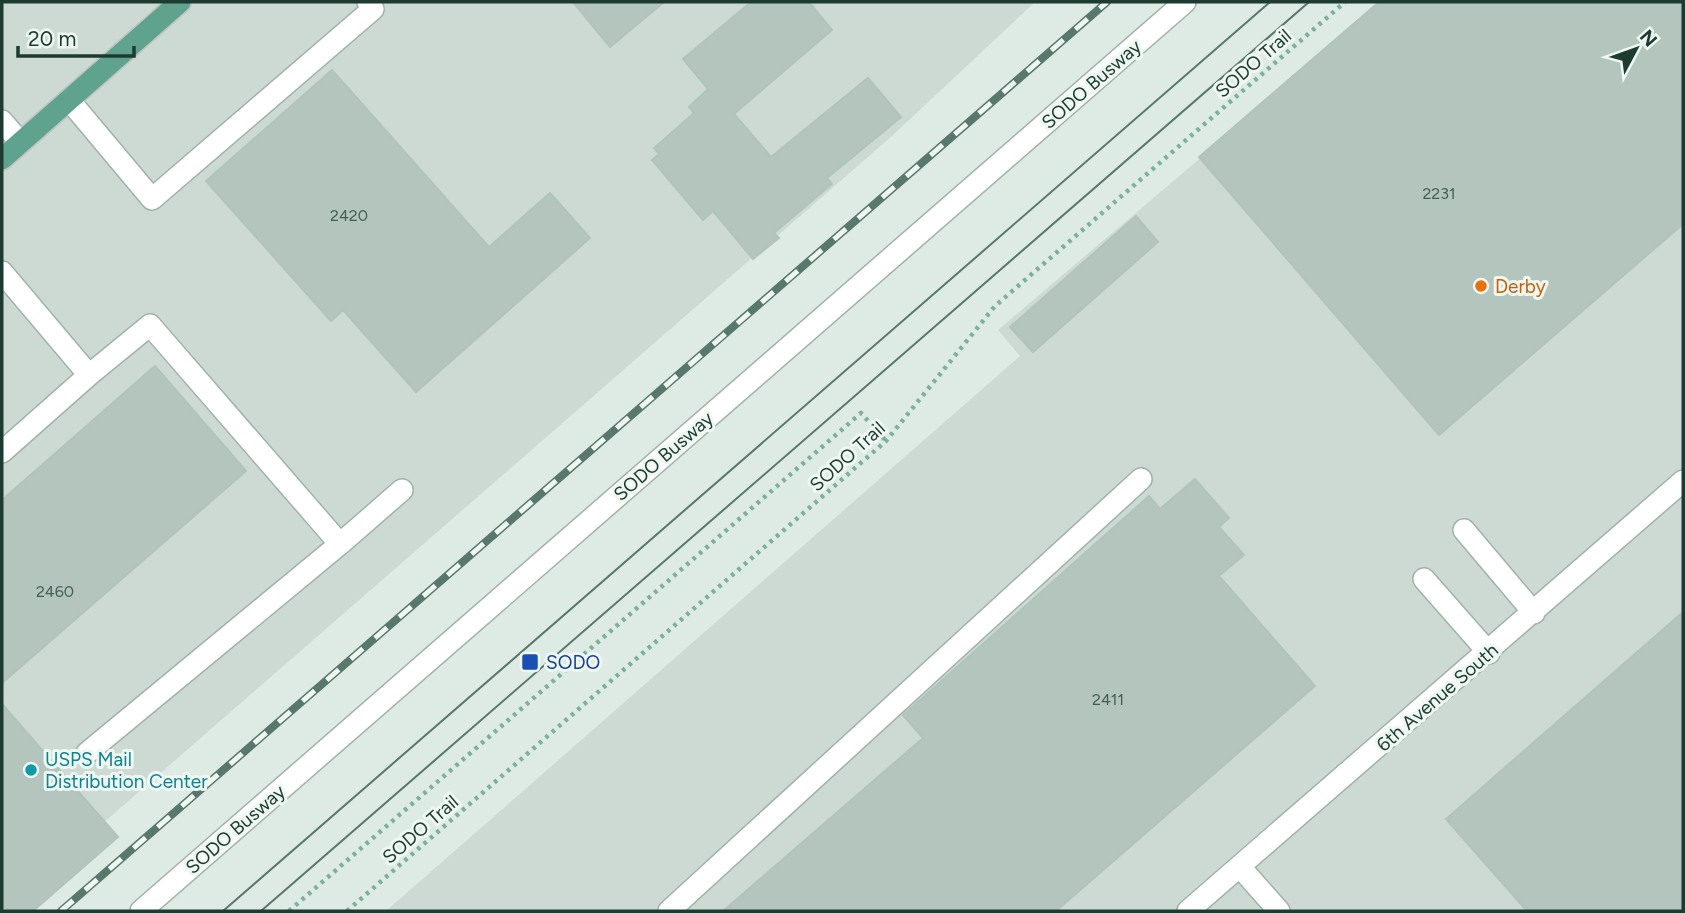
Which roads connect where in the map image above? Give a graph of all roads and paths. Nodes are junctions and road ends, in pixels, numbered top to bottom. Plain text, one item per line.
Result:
1 (180, 2) edge
2 (368, 2) edge
3 (1185, 2) edge
4 (1345, 2) edge
5 (69, 100) junction
6 (2, 121) edge
7 (20, 142) junction
8 (2, 159) edge
9 (2, 272) edge
10 (89, 375) junction
11 (886, 441) junction
12 (2, 452) edge
13 (1141, 479) dead end
14 (1683, 481) edge
15 (402, 490) dead end
16 (1464, 530) dead end
17 (340, 544) junction
18 (1424, 579) dead end
19 (1534, 613) junction
20 (1489, 653) junction
21 (87, 752) dead end
22 (1240, 867) junction
23 (141, 911) edge
24 (289, 911) edge
25 (347, 911) edge
26 (671, 911) edge
27 (1188, 911) edge
28 (1279, 911) edge

1 - 5 main road
2 - 5 street
3 - 23 street, SODO Busway
4 - 11 path, SODO Trail
5 - 7 main road
6 - 7 street
7 - 8 main road
9 - 10 street
10 - 12 street
10 - 17 street
11 - 24 path
11 - 25 path, SODO Trail
13 - 26 street
14 - 19 street, 6th Avenue South
15 - 17 street
16 - 19 street
17 - 21 street
18 - 20 street
19 - 20 street, 6th Avenue South
20 - 22 street, 6th Avenue South
22 - 27 street, 6th Avenue South
22 - 28 street

